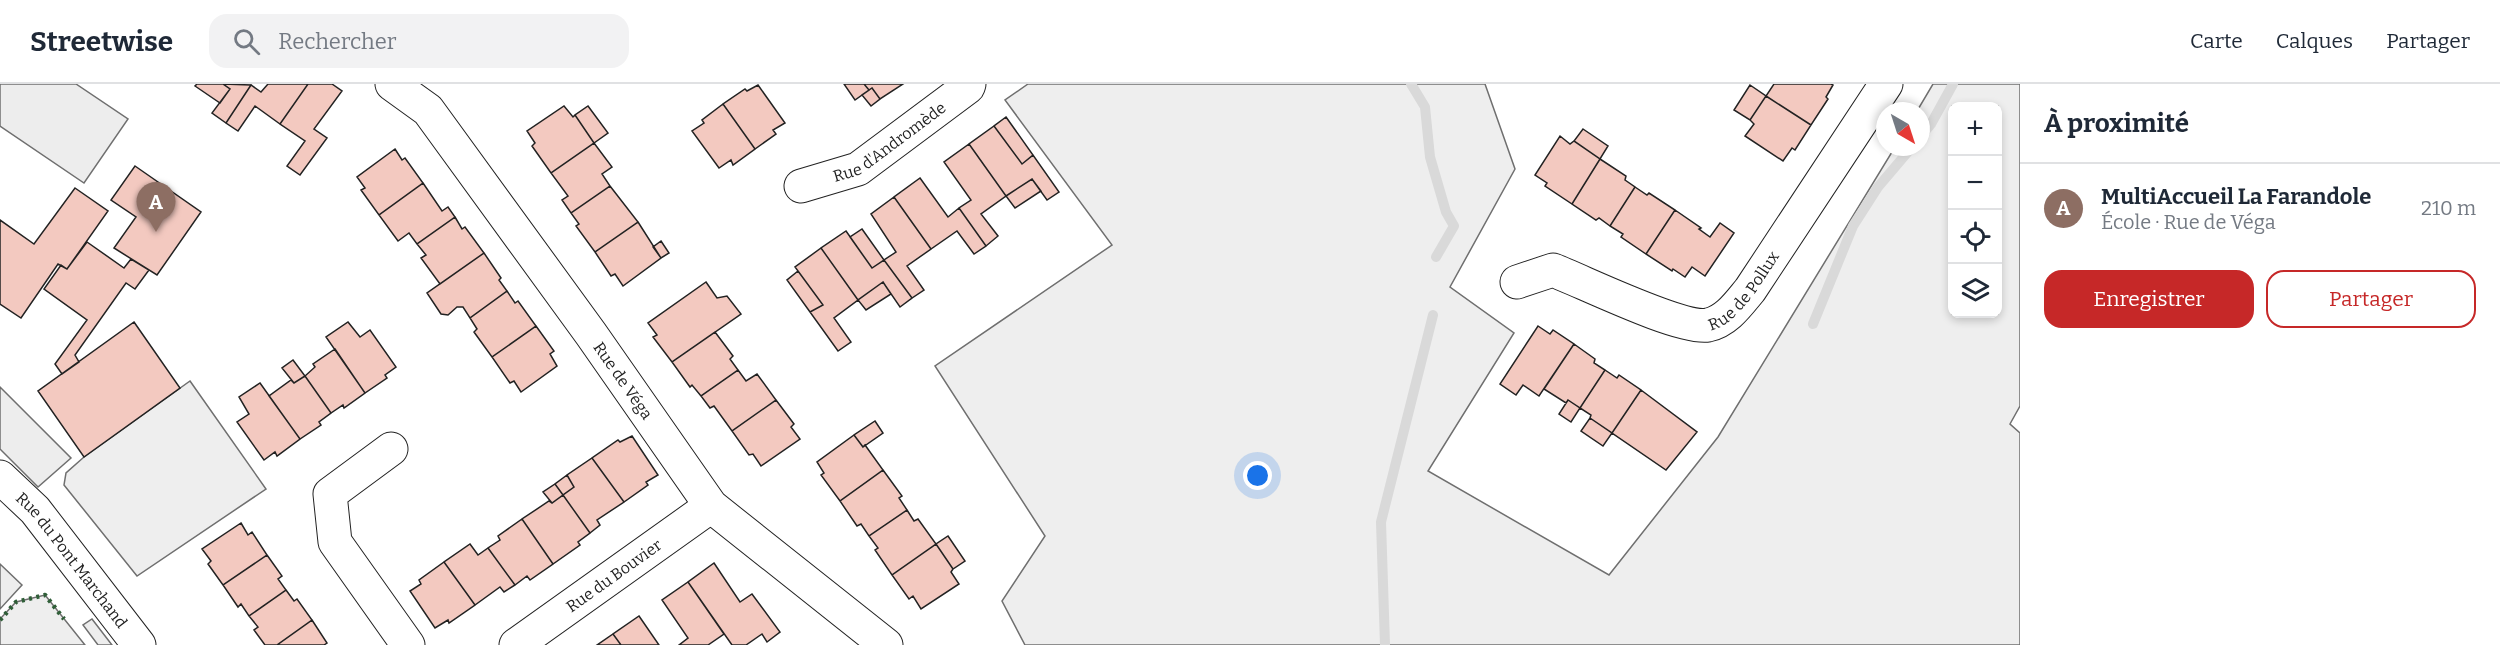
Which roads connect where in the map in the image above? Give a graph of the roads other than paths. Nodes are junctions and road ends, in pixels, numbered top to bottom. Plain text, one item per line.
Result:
1 (392, 84) edge
2 (969, 84) edge
3 (1886, 84) edge
4 (432, 97) edge
5 (801, 186) dead end
6 (1517, 282) dead end
7 (391, 449) dead end
8 (0, 477) edge
9 (711, 506) junction
10 (139, 645) edge
11 (408, 645) edge
12 (516, 645) edge
13 (886, 645) edge

1 - 4 street, Rue de Véga
2 - 5 street, Rue d'Andromède
3 - 6 street, Rue de Pollux
4 - 9 street, Rue de Véga
7 - 11 street
8 - 10 street, Rue du Pont Marchand
9 - 12 street, Rue du Bouvier
9 - 13 street, Rue de Véga

